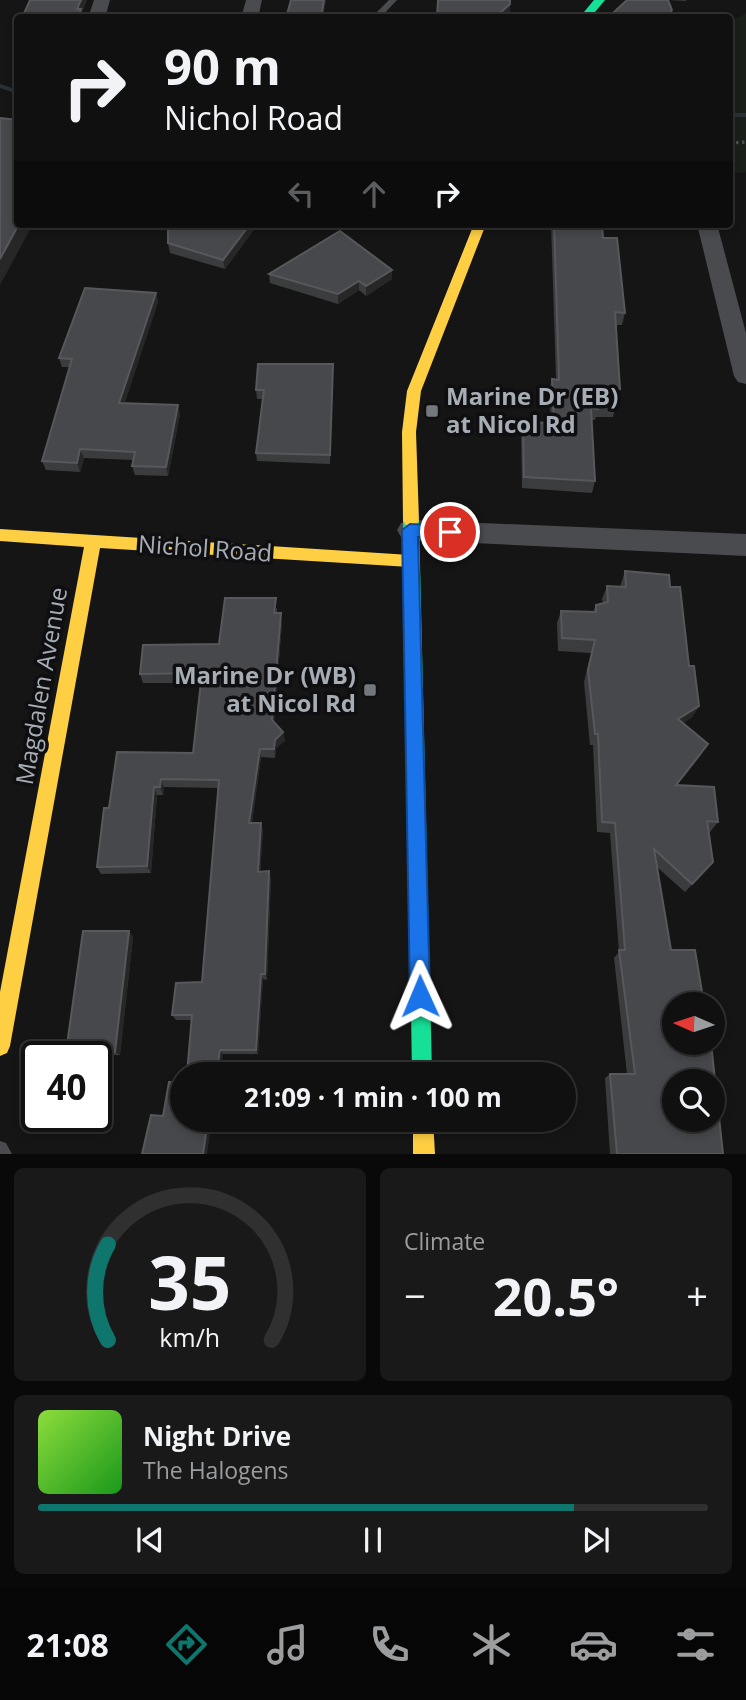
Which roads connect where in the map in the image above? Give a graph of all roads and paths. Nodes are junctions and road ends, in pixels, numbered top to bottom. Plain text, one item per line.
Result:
1 (393, 0) edge
2 (600, 0) edge
3 (380, 14) edge
4 (588, 14) edge
5 (478, 228) edge
6 (708, 228) edge
7 (746, 376) edge
8 (410, 530) junction
9 (0, 535) edge
10 (93, 541) junction
11 (746, 545) edge
12 (410, 561) junction
13 (0, 1046) edge
14 (422, 1062) edge
15 (423, 1132) edge
16 (0, 1149) edge
17 (4, 1154) edge
18 (424, 1154) edge

1 - 3 lane
2 - 4 street
5 - 8 street
6 - 7 street
8 - 11 street
8 - 12 street
9 - 10 street, Nichol Road
10 - 12 street, Nichol Road
10 - 13 street, Magdalen Avenue
12 - 14 street
15 - 18 street
16 - 17 lane

